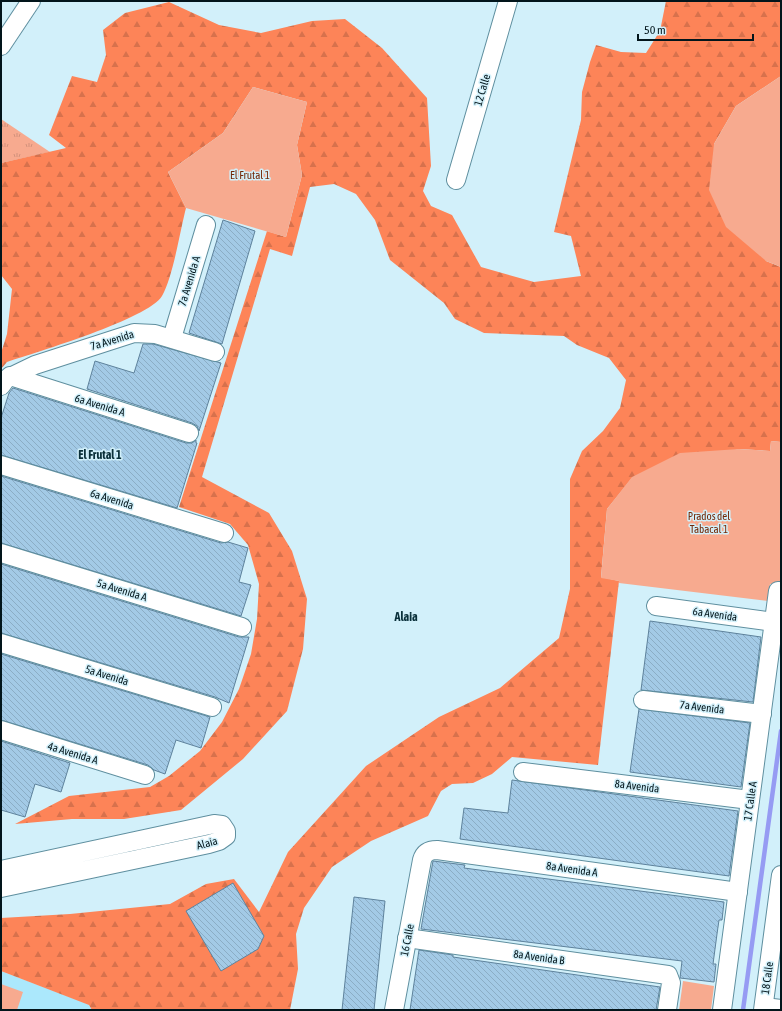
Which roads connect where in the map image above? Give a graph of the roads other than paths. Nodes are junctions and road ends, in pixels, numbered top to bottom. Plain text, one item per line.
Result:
1 (31, 1) edge
2 (508, 1) edge
3 (1, 46) edge
4 (456, 180) dead end
5 (206, 225) dead end
6 (172, 338) junction
7 (215, 352) dead end
8 (6, 381) edge
9 (189, 433) dead end
10 (1, 465) edge
11 (224, 533) dead end
12 (1, 553) edge
13 (778, 591) dead end
14 (656, 606) dead end
15 (774, 622) junction
16 (242, 627) dead end
17 (1, 643) edge
18 (643, 700) dead end
19 (212, 708) dead end
20 (762, 714) junction
21 (1, 730) edge
22 (523, 772) dead end
23 (145, 775) dead end
24 (750, 800) junction
25 (1, 870) edge
26 (420, 871) joint
27 (781, 875) edge
28 (1, 888) edge
29 (738, 892) junction
30 (778, 914) edge
31 (407, 938) junction
32 (769, 1009) edge
33 (394, 1010) edge
34 (667, 1010) edge
35 (722, 1010) edge

1 - 3 street
2 - 4 street, 12 Calle
5 - 6 street, 7a Avenida A
6 - 7 street, 7a Avenida
6 - 8 street, 7a Avenida
8 - 9 street, 6a Avenida A
10 - 11 street, 6a Avenida
12 - 16 street, 5a Avenida A
13 - 15 street, 17 Calle A
14 - 15 street, 6a Avenida
15 - 20 street, 17 Calle A
17 - 19 street, 5a Avenida
18 - 20 street, 7a Avenida
20 - 24 street, 17 Calle A
21 - 23 street, 4a Avenida A
22 - 24 street, 8a Avenida
24 - 29 street, 17 Calle A
25 - 28 street, Alaia
26 - 29 street, 8a Avenida A
26 - 31 street, 16 Calle
27 - 30 street, 18 Calle
29 - 35 street, 17 Calle A
30 - 32 street, 18 Calle
31 - 33 street, 16 Calle
31 - 34 street, 8a Avenida B

